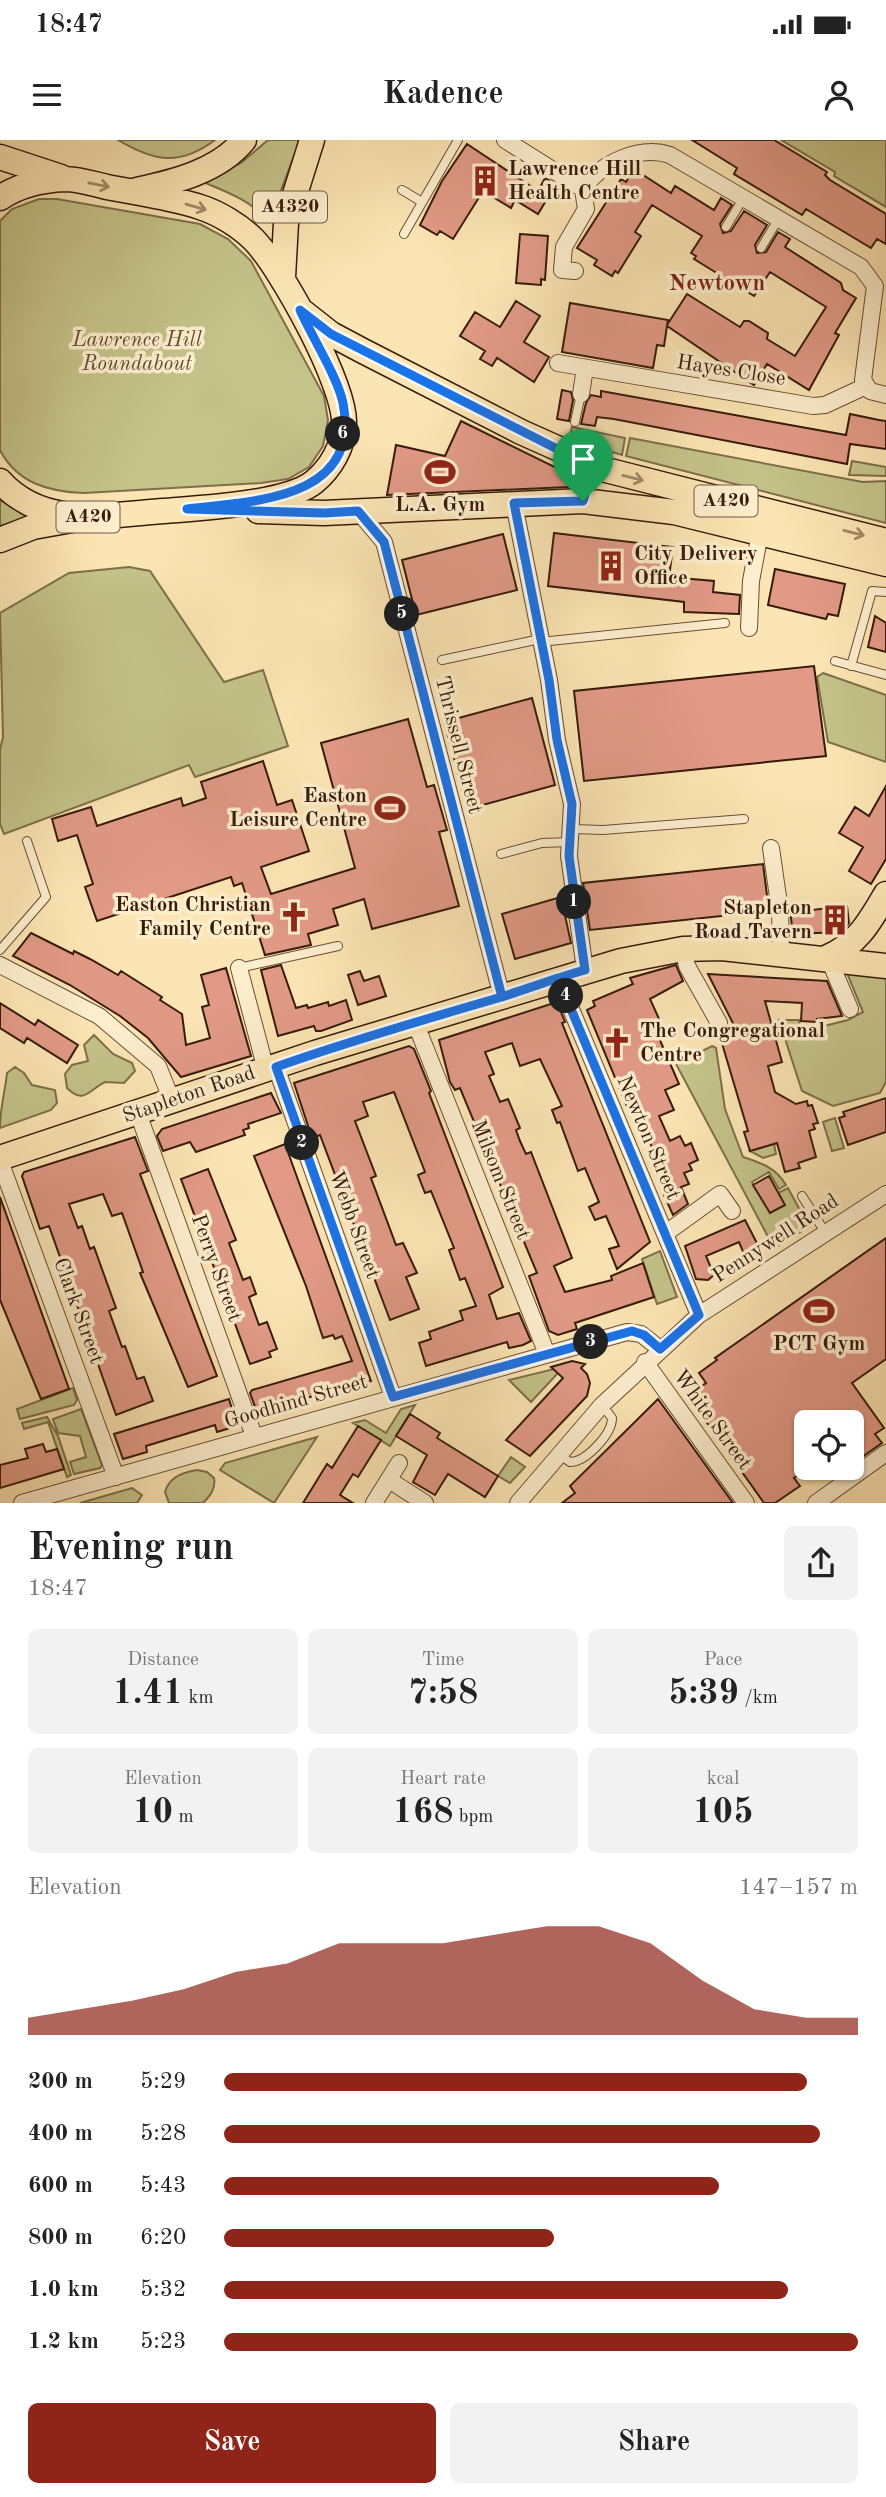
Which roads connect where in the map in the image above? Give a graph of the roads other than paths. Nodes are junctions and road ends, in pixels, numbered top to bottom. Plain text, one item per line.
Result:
1 (312, 140) edge
2 (458, 140) edge
3 (505, 140) edge
4 (241, 142) edge
5 (0, 157) edge
6 (68, 179) junction
7 (583, 189) junction
8 (402, 190) dead end
9 (129, 191) junction
10 (744, 197) junction
11 (0, 198) edge
12 (422, 202) junction
13 (779, 218) junction
14 (726, 227) dead end
15 (404, 233) dead end
16 (761, 247) dead end
17 (575, 271) dead end
18 (283, 277) junction
19 (881, 279) edge
20 (300, 310) junction
21 (558, 363) dead end
22 (585, 368) junction
23 (866, 386) junction
24 (581, 394) joint
25 (886, 396) edge
26 (575, 422) dead end
27 (569, 455) junction
28 (0, 481) edge
29 (583, 501) junction
30 (514, 503) junction
31 (187, 509) junction
32 (358, 511) junction
33 (79, 518) junction
34 (760, 533) junction
35 (0, 540) edge
36 (886, 541) edge
37 (886, 564) edge
38 (886, 592) edge
39 (725, 623) dead end
40 (749, 628) dead end
41 (540, 640) junction
42 (442, 660) dead end
43 (835, 661) dead end
44 (851, 666) junction
45 (886, 675) edge
46 (744, 819) dead end
47 (571, 835) junction
48 (27, 841) dead end
49 (771, 848) dead end
50 (501, 853) dead end
51 (884, 908) edge
52 (338, 946) dead end
53 (683, 949) junction
54 (0, 950) edge
55 (780, 953) junction
56 (828, 957) junction
57 (0, 965) edge
58 (886, 966) edge
59 (239, 968) joint
60 (585, 970) junction
61 (558, 978) junction
62 (502, 997) junction
63 (850, 1009) dead end
64 (415, 1022) junction
65 (719, 1023) dead end
66 (271, 1068) junction
67 (172, 1101) junction
68 (138, 1113) junction
69 (0, 1159) edge
70 (886, 1194) edge
71 (802, 1196) dead end
72 (732, 1211) dead end
73 (825, 1232) junction
74 (666, 1233) junction
75 (699, 1315) junction
76 (660, 1349) junction
77 (547, 1354) junction
78 (645, 1362) junction
79 (393, 1397) junction
80 (603, 1405) junction
81 (254, 1436) junction
82 (886, 1453) edge
83 (558, 1454) junction
84 (400, 1464) dead end
85 (116, 1477) junction
86 (389, 1480) junction
87 (22, 1503) edge
88 (374, 1503) edge
89 (425, 1503) edge
90 (518, 1503) edge
91 (746, 1503) edge
92 (816, 1503) edge

1 - 18 main road, A4320
2 - 12 lane
3 - 7 street
4 - 9 main road
5 - 6 main road, A420
6 -> 9 main road, A420
6 - 11 main road, A420
7 - 10 street
7 - 17 street
8 - 12 lane
9 -> 18 main road, A420
10 - 13 street
10 - 14 lane
12 - 15 lane
13 - 16 lane
13 - 19 street
18 - 20 main road, A420
19 - 23 street
20 - 27 main road, A420
20 - 31 main road, A420
21 - 22 street, Hayes Close
22 - 23 street, Hayes Close
22 - 24 street
23 - 25 street
24 - 26 lane
27 - 29 main road
27 -> 36 main road, A420
28 - 33 main road, A420
29 - 30 main road, A420
29 - 34 main road, A420
30 - 32 main road, A420
30 - 41 street
31 - 32 main road, A420
31 - 33 main road, A420
32 - 62 street, Thrissell Street
33 - 35 main road
34 - 37 main road, A420
34 - 40 street
38 - 44 lane
39 - 41 lane
41 - 42 lane
41 - 47 street
43 - 44 lane
44 - 45 lane
46 - 47 lane
47 - 50 lane
47 - 60 street
48 - 54 lane
49 - 55 street
51 - 56 main road
52 - 59 lane
53 - 55 main road, Stapleton Road
53 - 60 main road, Stapleton Road
53 - 65 street
55 - 56 main road, Stapleton Road
56 - 58 main road, Stapleton Road
56 - 63 street
57 - 67 street
59 - 66 street, Webb Street
60 - 61 main road, Stapleton Road
61 - 62 main road, Stapleton Road
61 - 74 street, Newton Street
62 - 64 main road, Stapleton Road
64 - 66 main road, Stapleton Road
64 - 77 street, Milsom Street
66 - 67 main road, Stapleton Road
66 - 79 street, Webb Street
67 - 68 main road, Stapleton Road
68 - 69 main road, Stapleton Road
68 - 81 street, Perry Street
69 - 85 street, Clark Street
70 - 73 street, Pennywell Road
71 - 73 lane
72 - 74 street
73 - 75 street, Pennywell Road
74 - 75 street, Newton Street
75 - 76 street, Pennywell Road
76 - 77 street, Goodhind Street
76 - 78 street, Pennywell Road
77 - 79 street, Goodhind Street
78 - 80 street, Pennywell Road
78 - 91 street, White Street
79 - 81 street, Goodhind Street
80 - 83 street, Pennywell Road
80 - 83 lane
81 - 85 street, Goodhind Street
82 - 92 street
83 - 90 street, Pennywell Road
84 - 86 street
85 - 87 street, Goodhind Street
86 - 88 street
86 - 89 street

